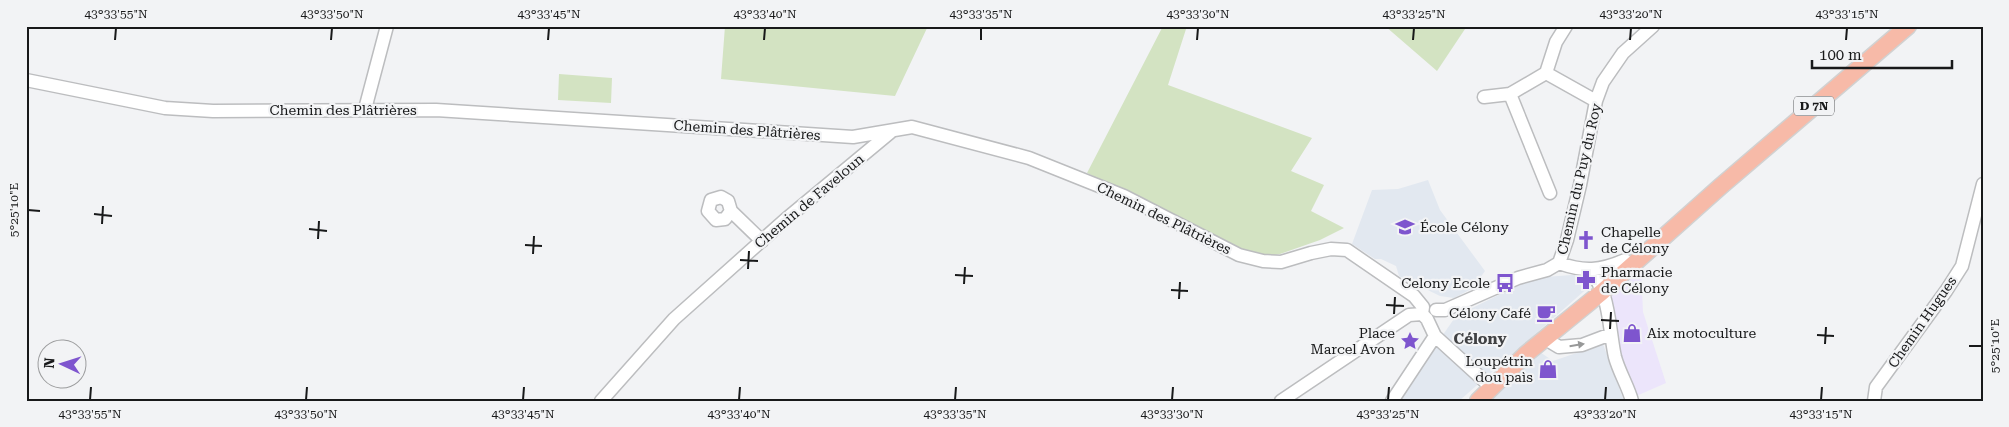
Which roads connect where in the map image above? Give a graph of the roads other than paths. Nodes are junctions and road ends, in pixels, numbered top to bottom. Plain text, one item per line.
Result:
1 (387, 26) edge
2 (1566, 26) edge
3 (1653, 26) edge
4 (1908, 26) edge
5 (1546, 73) junction
6 (26, 80) edge
7 (1510, 94) junction
8 (1484, 97) dead end
9 (1596, 101) junction
10 (365, 109) junction
11 (892, 130) junction
12 (1983, 184) edge
13 (1721, 186) junction
14 (1550, 193) dead end
15 (731, 211) dead end
16 (762, 241) junction
17 (1625, 260) junction
18 (1559, 263) junction
19 (1586, 270) junction
20 (1600, 288) junction
21 (1427, 312) junction
22 (1611, 334) junction
23 (1435, 336) junction
24 (1544, 338) junction
25 (1488, 385) junction
26 (1875, 400) edge
27 (602, 401) edge
28 (1281, 401) edge
29 (1392, 401) edge
30 (1468, 401) edge
31 (1478, 401) edge
32 (1632, 401) edge

1 - 10 street
2 - 5 street
3 - 9 street, Chemin du Puy du Roy
4 - 13 main road, D 7N
5 - 7 street
5 - 9 street
6 - 10 street, Chemin des Plâtrières
7 - 8 street
7 - 14 street
9 - 18 street, Chemin du Puy du Roy
10 - 11 street, Chemin des Plâtrières
11 - 16 street, Chemin de Faveloun
11 - 21 street, Chemin des Plâtrières
12 - 26 street, Chemin Hugues
13 - 17 main road, D 7N
13 - 20 main road, D 7N
15 - 16 street
16 - 27 street, Chemin de Faveloun
17 - 19 street
17 - 20 main road, D 7N
18 - 19 street
18 - 21 street
19 - 20 street
20 - 22 street
20 - 24 main road, D 7N
20 - 25 main road, D 7N
21 - 23 street
21 - 28 street
24 -> 22 street
22 - 32 street
23 - 25 street
23 - 29 street
24 - 25 main road, D 7N
25 - 30 main road, D 7N
25 - 31 main road, D 7N

